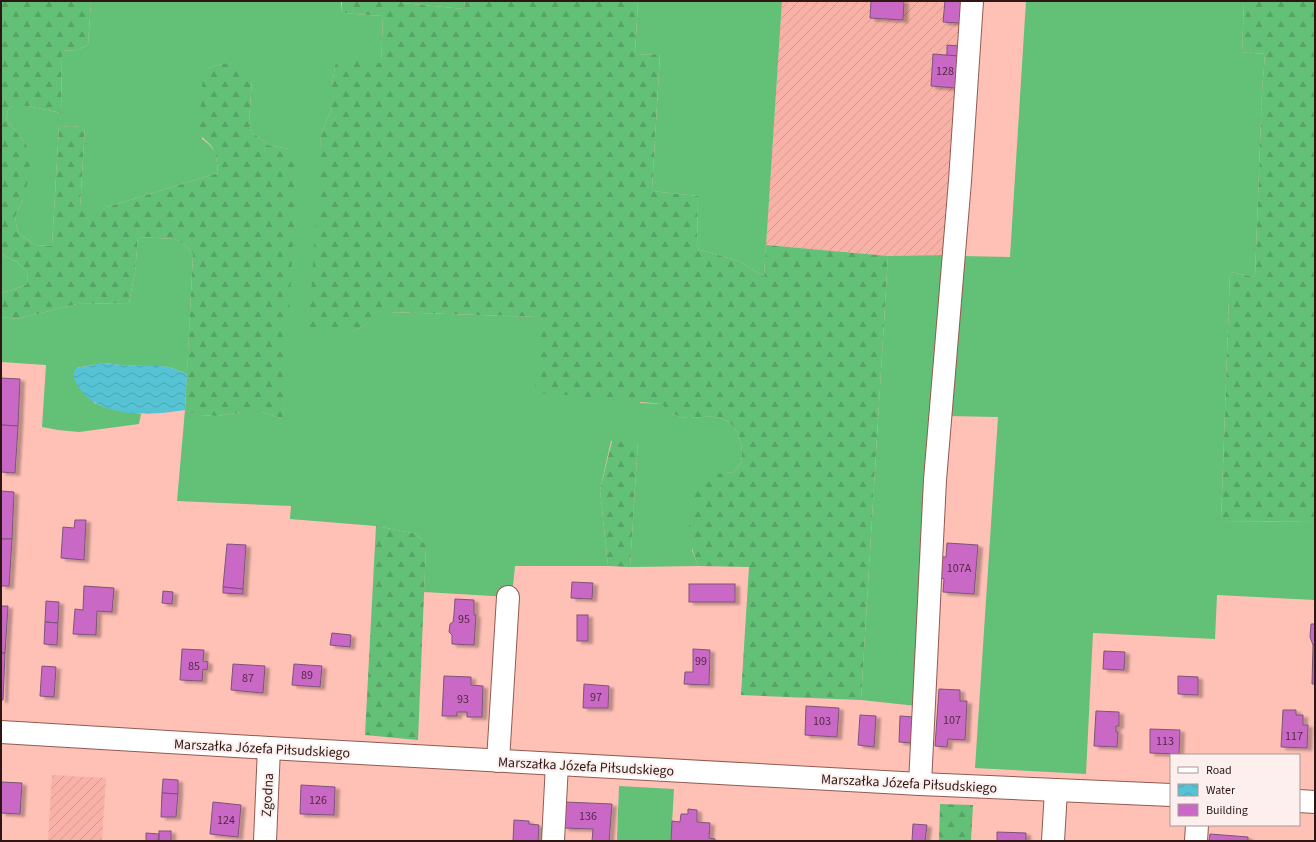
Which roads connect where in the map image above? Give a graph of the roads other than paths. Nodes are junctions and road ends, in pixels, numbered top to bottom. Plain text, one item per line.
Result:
1 (972, 1) edge
2 (508, 597) dead end
3 (1, 732) edge
4 (269, 748) junction
5 (498, 761) junction
6 (557, 764) junction
7 (920, 784) junction
8 (1056, 790) junction
9 (1170, 795) edge
10 (1300, 801) edge
11 (1315, 802) edge
12 (1197, 826) edge
13 (265, 841) edge
14 (553, 841) edge
15 (1053, 841) edge
16 (1196, 841) edge

1 - 7 street
2 - 5 street
3 - 4 street, Marszałka Józefa Piłsudskiego
4 - 5 street, Marszałka Józefa Piłsudskiego
4 - 13 street, Zgodna
5 - 6 street, Marszałka Józefa Piłsudskiego
6 - 7 street, Marszałka Józefa Piłsudskiego
6 - 14 street
7 - 8 street, Marszałka Józefa Piłsudskiego
8 - 9 street, Marszałka Józefa Piłsudskiego
8 - 15 street
10 - 11 street
12 - 16 street

